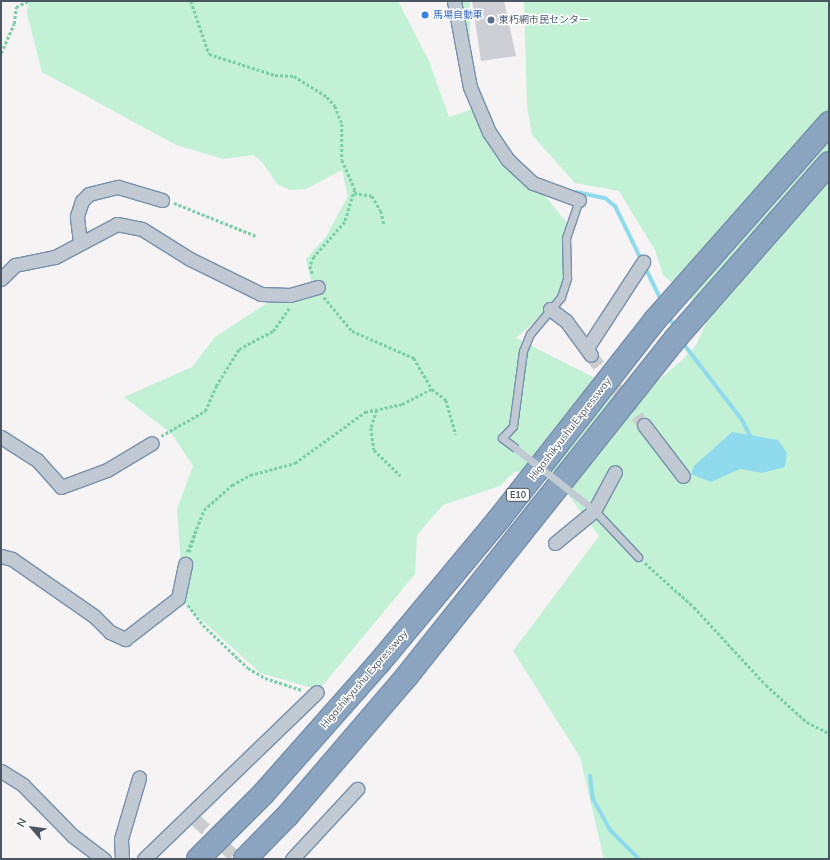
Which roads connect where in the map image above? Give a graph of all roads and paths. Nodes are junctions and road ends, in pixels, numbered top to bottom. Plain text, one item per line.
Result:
1 (28, 1) edge
2 (191, 1) edge
3 (454, 1) edge
4 (1, 53) edge
5 (829, 122) edge
6 (829, 163) edge
7 (354, 193) junction
8 (162, 200) joint
9 (579, 200) joint
10 (384, 224) dead end
11 (256, 236) dead end
12 (80, 242) junction
13 (643, 262) dead end
14 (1, 280) edge
15 (318, 287) junction
16 (304, 292) junction
17 (550, 309) junction
18 (432, 389) junction
19 (377, 410) junction
20 (644, 425) tunnel mouth
21 (456, 435) dead end
22 (1, 437) edge
23 (152, 443) joint
24 (615, 472) dead end
25 (401, 476) dead end
26 (683, 476) dead end
27 (592, 508) junction
28 (196, 529) dead end
29 (555, 543) dead end
30 (1, 556) edge
31 (638, 557) joint
32 (185, 564) junction
33 (178, 598) junction
34 (315, 694) joint
35 (829, 733) edge
36 (1, 771) edge
37 (139, 778) dead end
38 (357, 789) dead end
39 (104, 859) edge
40 (122, 859) edge
41 (144, 859) edge
42 (198, 859) edge
43 (245, 859) edge
44 (292, 859) edge

1 - 4 path
2 - 7 path
3 - 9 street
5 - 42 highway, Higashikyushu Expressway / E10
6 - 43 highway, E10
7 - 10 path
7 - 15 path
8 - 11 path
8 - 12 street
9 - 17 lane
12 - 14 street
12 - 16 street
13 - 17 street
15 - 16 street
15 - 18 path
16 - 23 path
17 - 27 lane, bridge
18 - 19 path
18 - 21 path
19 - 25 path
19 - 32 path
20 - 26 street
22 - 23 street
24 - 27 street
27 - 29 street
27 - 31 lane
28 - 32 path
30 - 33 street
31 - 35 path
32 - 33 street
33 - 34 path
34 - 41 street
36 - 39 street
37 - 40 street
38 - 44 street

